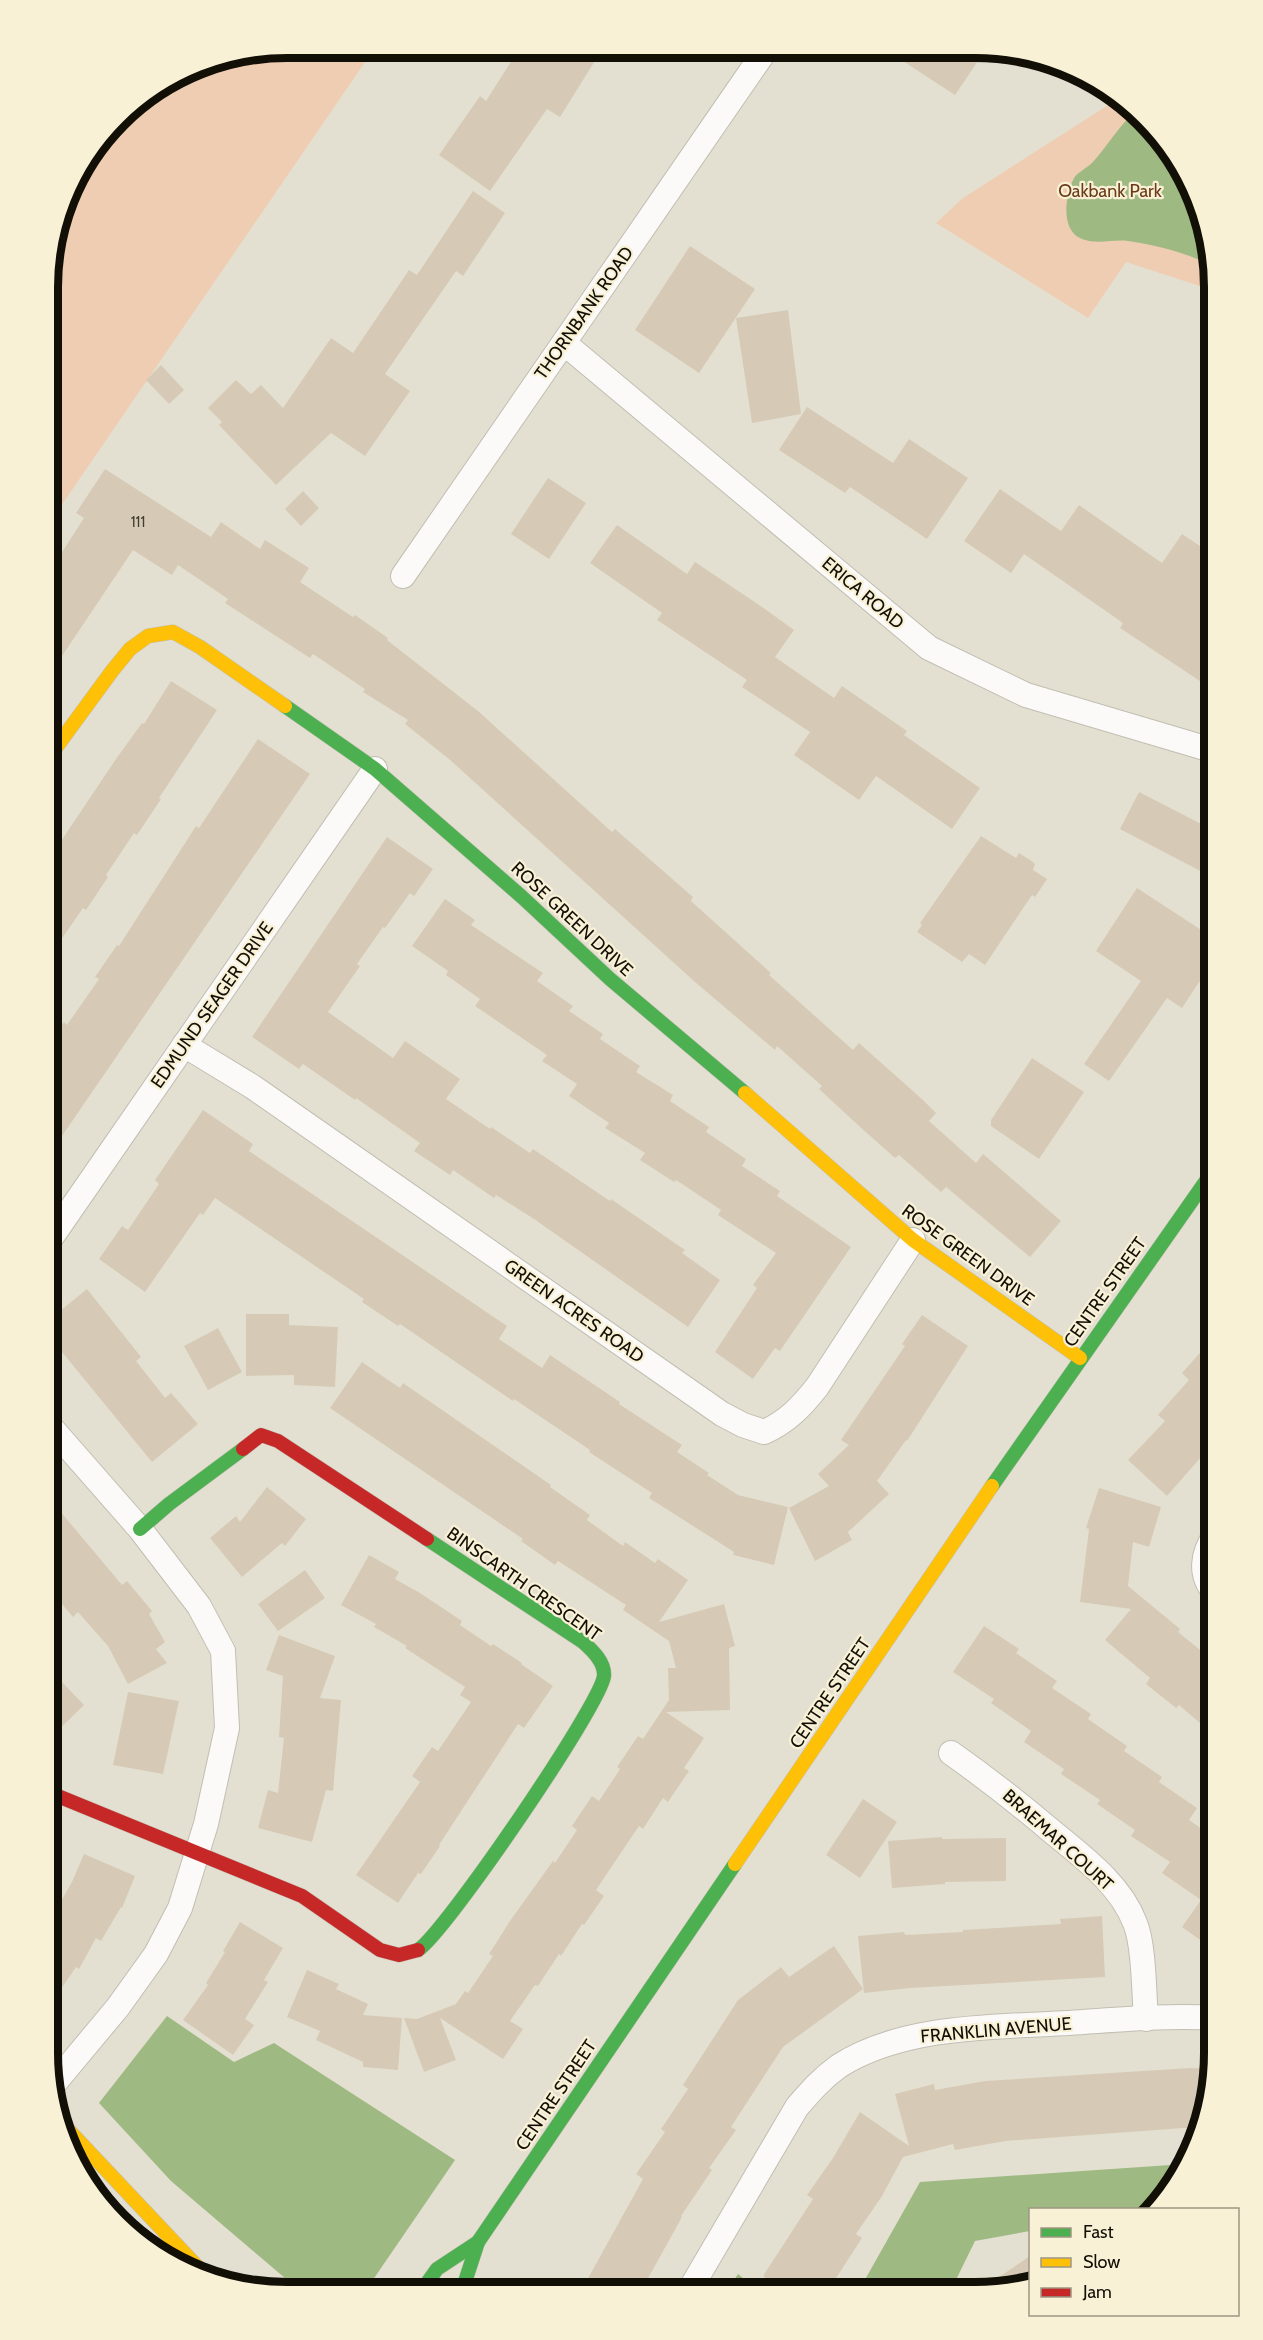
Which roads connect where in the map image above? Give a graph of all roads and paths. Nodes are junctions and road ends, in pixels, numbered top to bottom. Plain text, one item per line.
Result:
1 (760, 58) edge
2 (564, 343) junction
3 (403, 576) dead end
4 (58, 746) edge
5 (1204, 748) edge
6 (375, 769) junction
7 (184, 1045) junction
8 (1204, 1183) edge
9 (58, 1228) edge
10 (914, 1240) junction
11 (1080, 1358) junction
12 (58, 1435) edge
13 (140, 1529) junction
14 (951, 1753) dead end
15 (58, 1796) edge
16 (196, 1851) junction
17 (1204, 2018) edge
18 (1146, 2019) junction
19 (60, 2077) edge
20 (75, 2137) edge
21 (478, 2242) junction
22 (191, 2260) edge
23 (428, 2282) edge
24 (465, 2282) edge
25 (694, 2282) edge

1 - 2 street, THORNBANK ROAD
2 - 3 street, THORNBANK ROAD
2 - 5 street, ERICA ROAD
4 - 6 street, ROSE GREEN DRIVE
6 - 7 street, EDMUND SEAGER DRIVE
6 - 10 street, ROSE GREEN DRIVE
7 - 9 street, EDMUND SEAGER DRIVE
7 - 10 street, GREEN ACRES ROAD
8 - 11 street, CENTRE STREET
10 - 11 street, ROSE GREEN DRIVE
11 - 21 street, CENTRE STREET
12 - 13 street
13 - 16 street
13 - 16 street, BINSCARTH CRESCENT
14 - 18 street, BRAEMAR COURT
15 - 16 street
16 - 19 street
17 - 18 street, FRANKLIN AVENUE
18 - 25 street, FRANKLIN AVENUE
20 - 22 street
21 - 23 street, CENTRE STREET
21 - 24 street, CENTRE STREET

